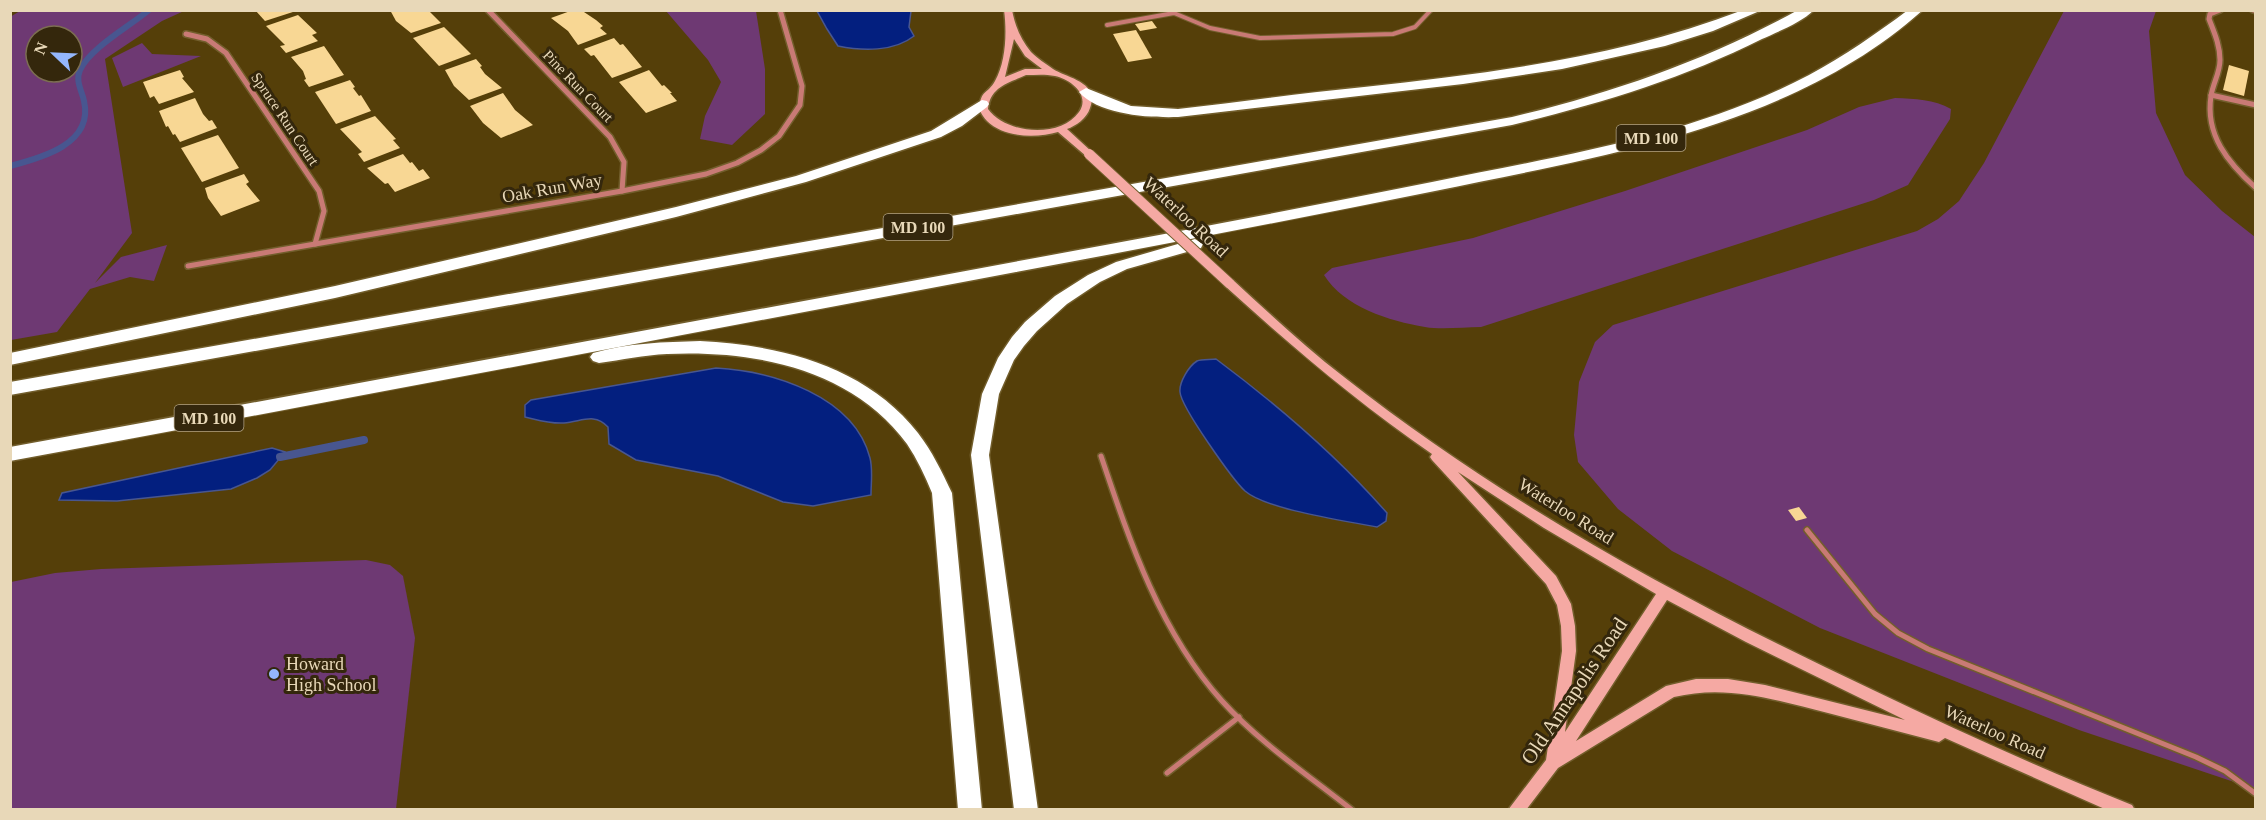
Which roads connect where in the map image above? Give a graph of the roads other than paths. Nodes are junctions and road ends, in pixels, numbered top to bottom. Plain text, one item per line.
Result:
1 (489, 10) edge
2 (780, 10) edge
3 (1008, 10) edge
4 (1431, 10) edge
5 (1756, 10) edge
6 (1808, 10) edge
7 (1917, 10) edge
8 (2220, 10) edge
9 (1107, 26) dead end
10 (1011, 27) junction
11 (186, 34) dead end
12 (1054, 74) junction
13 (999, 82) junction
14 (1086, 92) junction
15 (2211, 95) junction
16 (982, 104) junction
17 (2256, 105) edge
18 (1061, 129) junction
19 (2256, 188) edge
20 (622, 191) junction
21 (1361, 202) junction
22 (315, 244) junction
23 (188, 266) dead end
24 (10, 359) edge
25 (407, 381) junction
26 (10, 389) edge
27 (1421, 441) junction
28 (10, 454) edge
29 (1101, 456) dead end
30 (1807, 530) dead end
31 (1664, 593) junction
32 (1239, 717) junction
33 (1969, 742) junction
34 (1553, 763) junction
35 (1167, 773) dead end
36 (2256, 794) edge
37 (970, 810) edge
38 (1026, 810) edge
39 (1353, 810) edge
40 (1516, 810) edge
41 (2127, 810) edge

1 - 20 street, Pine Run Court
2 - 20 street, Oak Run Way
3 - 10 main road
4 - 9 lane
5 - 14 highway
6 - 26 highway, MD 100
7 - 21 highway, MD 100
8 - 15 street
10 - 12 main road
10 - 13 main road
11 - 22 street, Spruce Run Court
12 - 13 main road
12 - 14 main road
13 - 16 main road
14 - 18 main road
15 - 17 street
15 - 19 street
16 - 18 main road
16 - 24 highway
18 - 27 main road, Waterloo Road, bridge
20 - 22 street, Oak Run Way
21 - 25 highway, MD 100
21 - 38 highway
22 - 23 street, Oak Run Way
25 - 28 highway, MD 100
25 - 37 highway
27 - 31 main road, Waterloo Road
27 - 34 main road
29 - 32 lane
30 - 36 lane
31 - 33 main road, Waterloo Road
31 - 34 main road, Old Annapolis Road
32 - 35 lane
32 - 39 lane
33 - 34 main road
33 - 41 main road, Waterloo Road
34 - 40 main road, Old Annapolis Road

